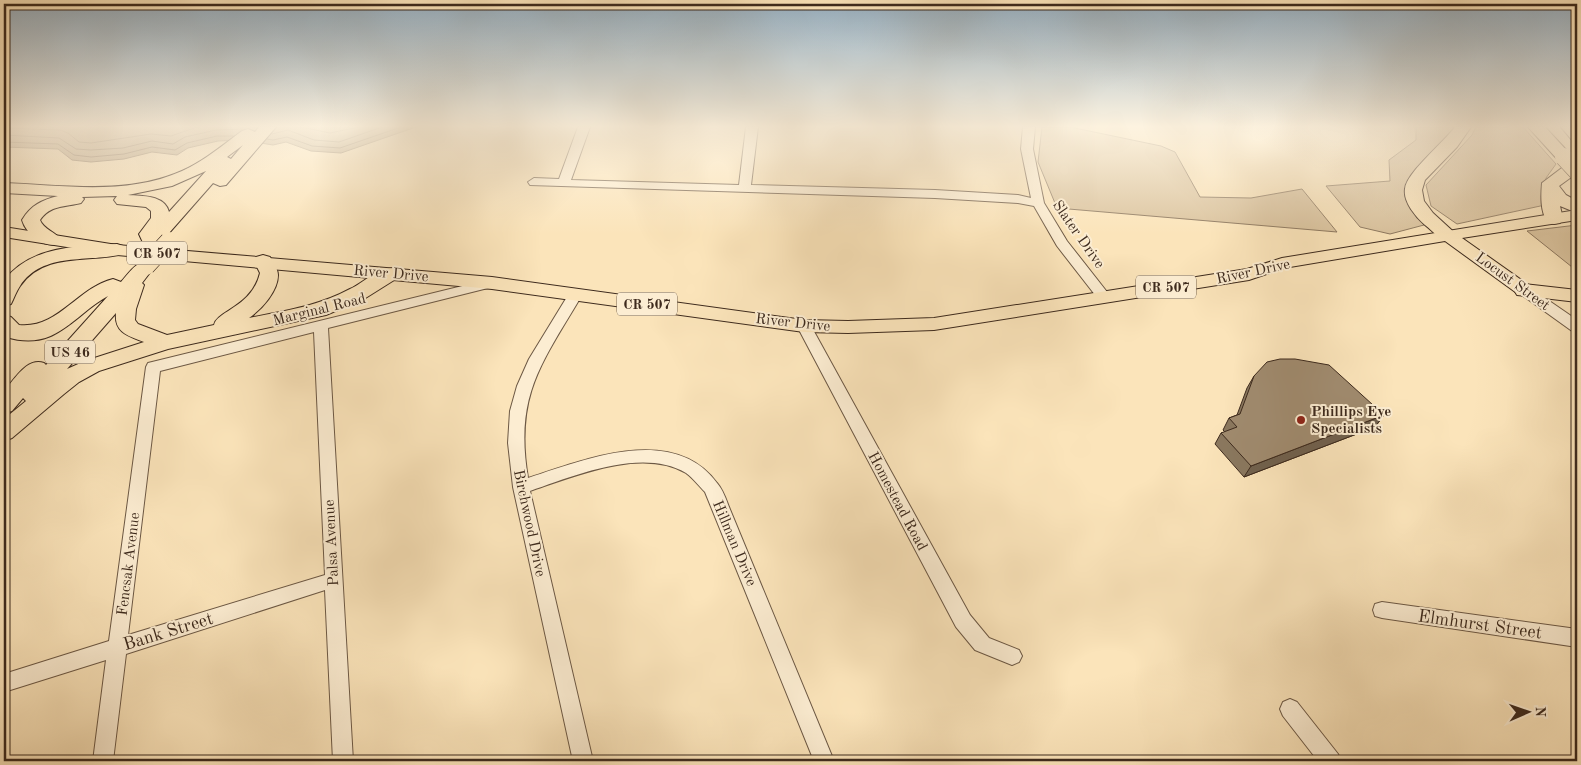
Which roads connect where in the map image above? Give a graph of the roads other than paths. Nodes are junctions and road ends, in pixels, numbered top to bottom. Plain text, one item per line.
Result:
1 (217, 163) edge
2 (224, 163) edge
3 (571, 163) edge
4 (748, 163) edge
5 (1030, 163) edge
6 (1432, 163) edge
7 (1568, 163) edge
8 (534, 182) dead end
9 (564, 183) junction
10 (1550, 183) junction
11 (4, 188) edge
12 (745, 188) junction
13 (1038, 203) junction
14 (1577, 208) edge
15 (1577, 216) edge
16 (1554, 219) junction
17 (4, 232) edge
18 (1448, 235) junction
19 (52, 240) junction
20 (160, 242) junction
21 (117, 250) junction
22 (263, 261) junction
23 (138, 270) junction
24 (392, 274) junction
25 (492, 282) junction
26 (113, 285) junction
27 (1524, 290) junction
28 (575, 295) junction
29 (1577, 296) edge
30 (1104, 297) junction
31 (4, 299) edge
32 (4, 322) edge
33 (321, 326) junction
34 (804, 326) junction
35 (1577, 327) edge
36 (197, 335) junction
37 (166, 342) junction
38 (153, 367) joint
39 (4, 405) edge
40 (4, 426) edge
41 (4, 432) edge
42 (521, 487) junction
43 (333, 580) junction
44 (1382, 610) dead end
45 (1577, 638) edge
46 (117, 647) junction
47 (1012, 656) dead end
48 (4, 683) edge
49 (1290, 709) dead end
50 (103, 761) edge
51 (343, 761) edge
52 (583, 761) edge
53 (824, 761) edge
54 (1331, 761) edge

1 - 11 highway
2 - 20 highway, US 46
3 - 9 street
4 - 12 street
5 - 13 street, Slater Drive
6 - 18 highway
7 - 10 highway
8 - 9 street
9 - 12 street
10 - 14 highway
10 - 16 highway
12 - 13 street
13 - 30 street, Slater Drive
15 - 16 main road, River Drive / CR 507
16 - 18 main road, River Drive / CR 507
17 - 19 main road, River Drive / CR 507
18 - 27 main road, Locust Street
18 - 30 main road, River Drive / CR 507
19 - 20 highway
19 - 21 main road, River Drive / CR 507
20 - 23 highway, US 46
21 - 22 main road, River Drive / CR 507
21 - 31 highway
22 - 24 main road, River Drive / CR 507
22 - 36 highway
23 - 26 highway, US 46
23 - 37 highway
23 - 40 highway, US 46
24 - 25 main road, River Drive / CR 507
24 - 36 highway
25 - 28 main road, River Drive / CR 507
25 - 33 street, Marginal Road
26 - 32 highway
26 - 39 highway, US 46
27 - 29 highway
27 - 35 street, Locust Street
28 - 34 main road, River Drive / CR 507
28 - 42 street, Birchwood Drive
30 - 34 main road, River Drive / CR 507
33 - 38 street, Marginal Road
33 - 43 street, Palsa Avenue
34 - 47 street, Homestead Road
36 - 37 highway
37 - 41 highway
38 - 46 street, Fencsak Avenue
42 - 52 street, Birchwood Drive
42 - 53 street, Hillman Drive
43 - 46 street, Bank Street
43 - 51 street, Palsa Avenue
44 - 45 street, Elmhurst Street
46 - 48 street, Bank Street
46 - 50 street, Fencsak Avenue
49 - 54 street

